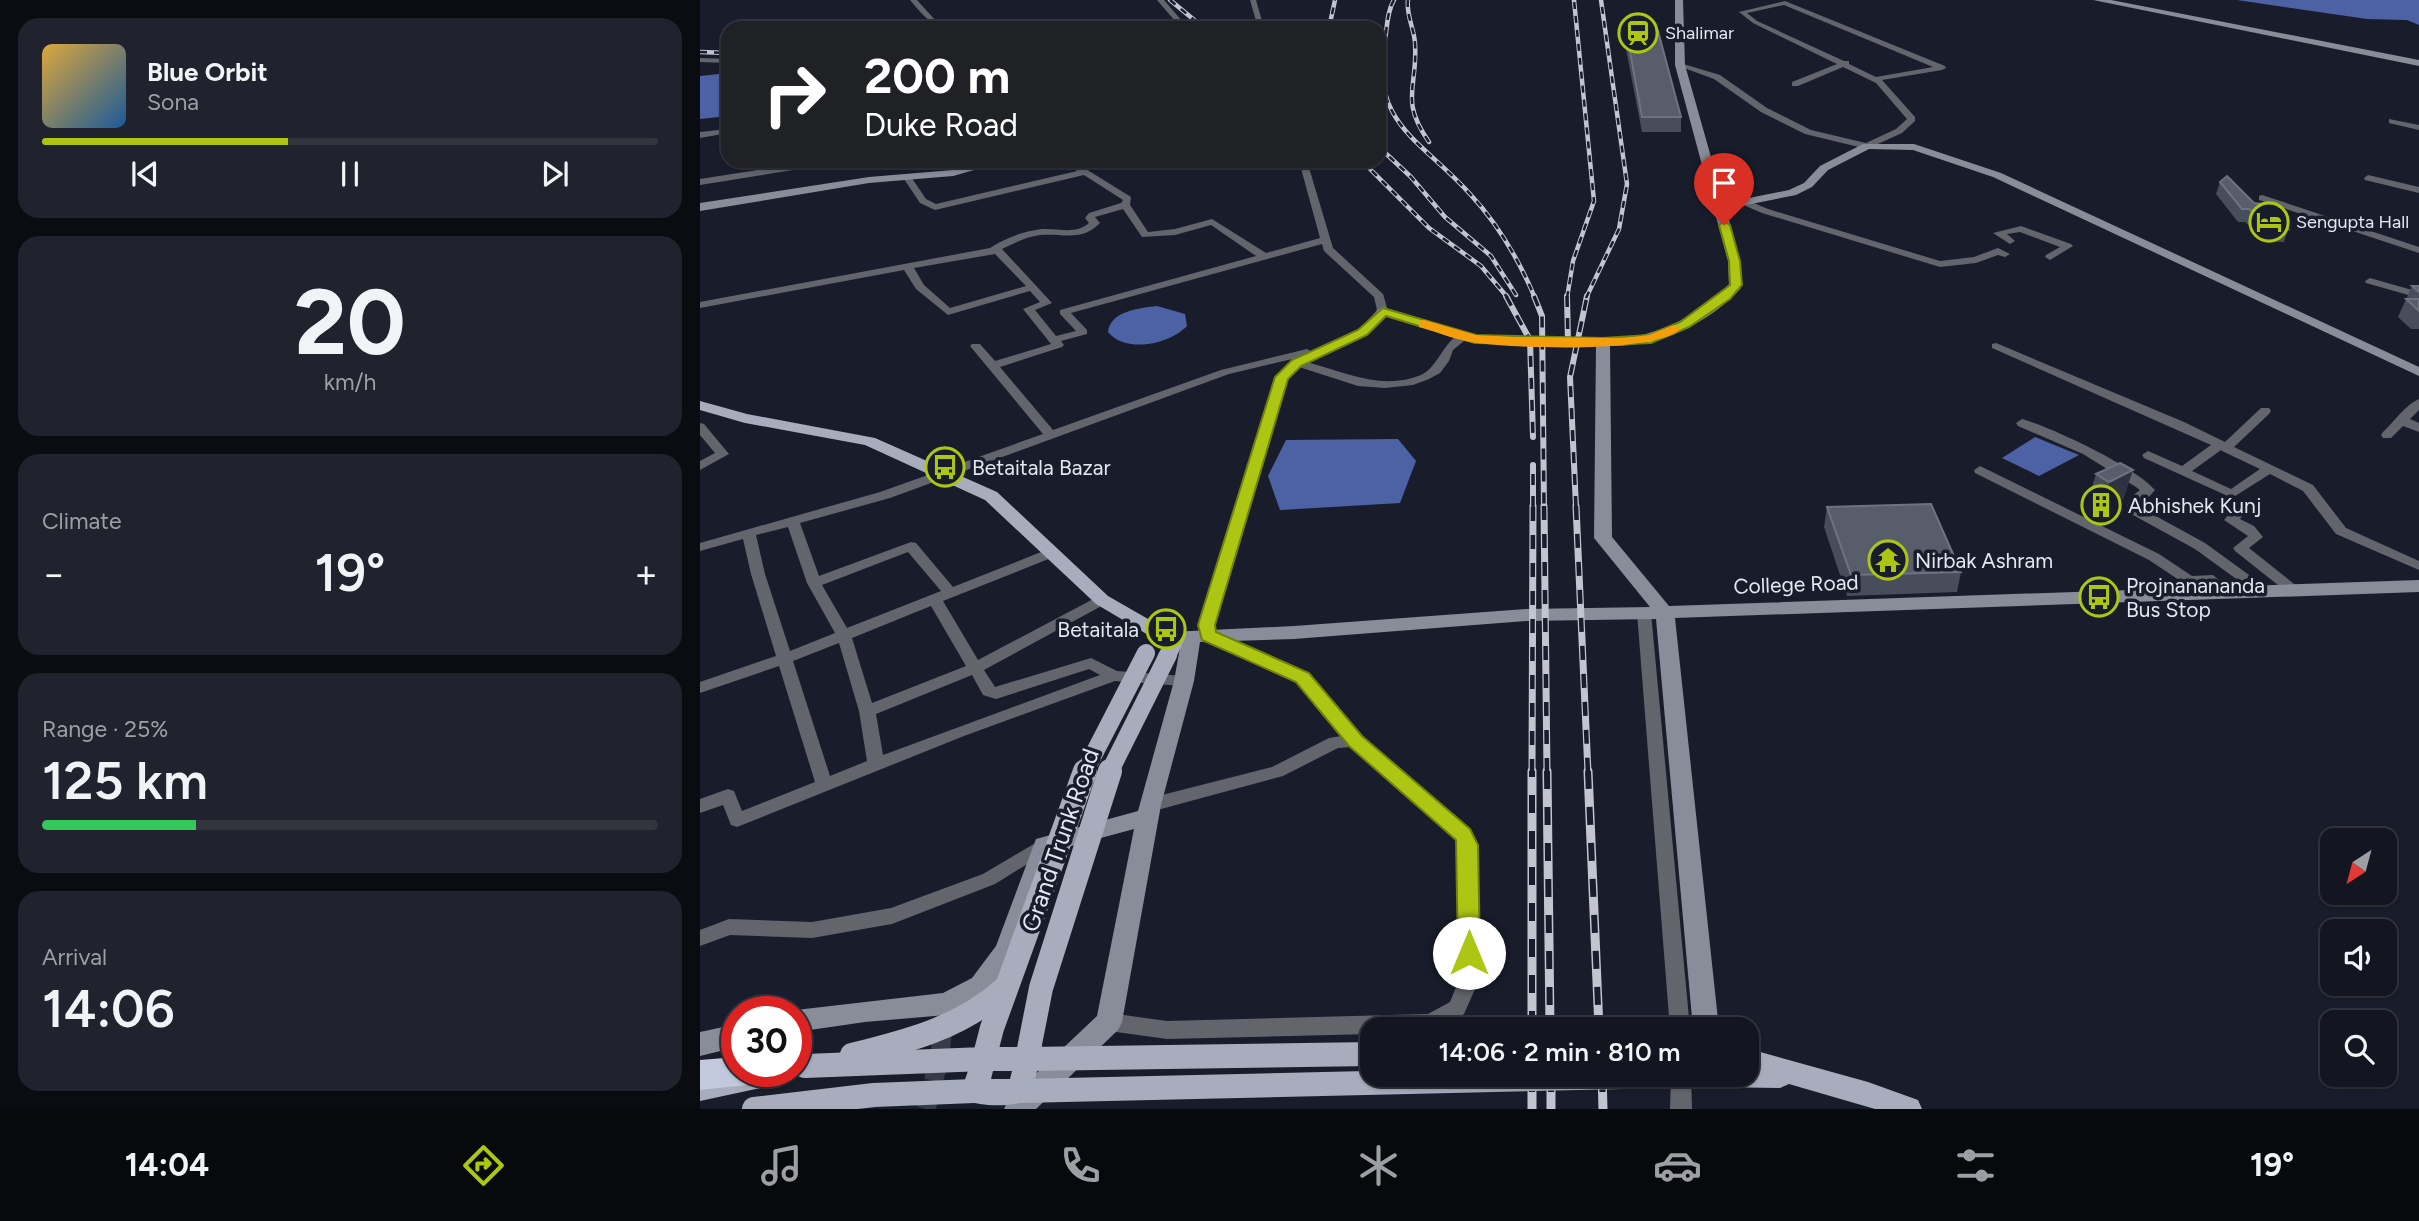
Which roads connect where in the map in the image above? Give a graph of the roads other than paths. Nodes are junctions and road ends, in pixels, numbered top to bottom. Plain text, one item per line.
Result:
1 (913, 0) edge
2 (1160, 0) edge
3 (1253, 0) edge
4 (1679, 0) edge
5 (2096, 0) edge
6 (933, 21) edge
7 (1179, 21) edge
8 (1259, 21) edge
9 (1724, 32) dead end
10 (1679, 35) junction
11 (700, 60) edge
12 (721, 61) edge
13 (1846, 63) junction
14 (2419, 63) edge
15 (1680, 65) junction
16 (1875, 79) junction
17 (1795, 84) dead end
18 (2392, 121) dead end
19 (2419, 128) edge
20 (721, 132) edge
21 (700, 135) edge
22 (1867, 146) junction
23 (759, 168) edge
24 (971, 168) edge
25 (1079, 168) edge
26 (1305, 168) edge
27 (1085, 172) junction
28 (905, 176) junction
29 (2368, 178) dead end
30 (700, 182) edge
31 (2419, 190) edge
32 (2262, 198) dead end
33 (1744, 202) junction
34 (1125, 205) junction
35 (1719, 206) junction
36 (700, 207) edge
37 (1325, 240) junction
38 (2419, 250) edge
39 (993, 251) junction
40 (1263, 256) junction
41 (2050, 257) dead end
42 (907, 266) junction
43 (2370, 281) dead end
44 (1031, 288) junction
45 (2419, 295) edge
46 (700, 304) edge
47 (1383, 312) junction
48 (1464, 336) junction
49 (1053, 340) junction
50 (1597, 342) junction
51 (976, 346) dead end
52 (1332, 346) junction
53 (1996, 346) dead end
54 (1297, 363) junction
55 (993, 365) junction
56 (2419, 372) edge
57 (2419, 403) edge
58 (700, 405) edge
59 (2265, 411) dead end
60 (2401, 420) junction
61 (2022, 424) dead end
62 (700, 427) edge
63 (2419, 428) edge
64 (1050, 434) junction
65 (2387, 435) dead end
66 (2223, 446) junction
67 (2148, 455) dead end
68 (700, 466) edge
69 (2269, 469) junction
70 (1980, 470) dead end
71 (2183, 471) junction
72 (943, 473) junction
73 (2238, 513) dead end
74 (792, 520) junction
75 (749, 533) junction
76 (700, 547) edge
77 (1051, 553) junction
78 (2419, 566) edge
79 (814, 583) junction
80 (2419, 586) edge
81 (2293, 590) junction
82 (2262, 591) junction
83 (2227, 592) junction
84 (951, 594) junction
85 (1102, 600) junction
86 (935, 601) junction
87 (1644, 613) junction
88 (1665, 613) junction
89 (844, 636) junction
90 (1174, 641) junction
91 (785, 659) junction
92 (975, 668) junction
93 (1114, 676) junction
94 (1184, 681) junction
95 (700, 688) edge
96 (867, 711) junction
97 (1355, 741) junction
98 (876, 765) junction
99 (825, 786) junction
100 (700, 806) edge
101 (1149, 811) junction
102 (1044, 845) junction
103 (700, 938) edge
104 (1009, 984) junction
105 (1679, 1017) edge
106 (1705, 1017) edge
107 (812, 1019) edge
108 (1109, 1022) junction
109 (721, 1039) edge
110 (700, 1044) edge
111 (1360, 1054) edge
112 (984, 1059) junction
113 (1027, 1059) junction
114 (812, 1064) edge
115 (1759, 1064) edge
116 (812, 1067) edge
117 (721, 1073) edge
118 (700, 1075) edge
119 (1759, 1076) edge
120 (1801, 1076) junction
121 (721, 1085) edge
122 (1379, 1087) edge
123 (1681, 1087) edge
124 (700, 1090) edge
125 (974, 1091) junction
126 (1019, 1100) edge
127 (754, 1109) edge
128 (1681, 1109) edge
129 (1909, 1109) edge

1 - 6 street
2 - 7 street
3 - 8 street
4 - 10 street
5 - 14 street
9 - 10 street
10 - 15 street
11 - 12 street
13 - 16 street
13 - 16 street
13 - 17 street
15 - 22 street
15 - 35 street
16 - 22 street
18 - 19 street
20 - 21 street
22 - 33 street
22 - 56 street
23 - 30 street
24 - 28 street
25 - 27 street
26 - 37 street
27 - 28 street
27 - 34 street
28 - 36 street
29 - 31 street
32 - 38 street
33 - 35 street
33 - 41 street
34 - 39 street
34 - 40 street
35 - 50 street
37 - 40 street
37 - 47 street
39 - 42 street
39 - 44 street
40 - 49 street
42 - 44 street
42 - 46 street
43 - 45 street
44 - 49 street
47 - 48 street
47 - 52 street
48 - 50 street
48 - 54 street
49 - 55 street
50 - 88 street
51 - 55 street
52 - 54 street
52 - 64 street
53 - 66 street
54 - 90 street
55 - 64 street
57 - 60 street
58 - 72 main road
59 - 66 street
60 - 63 street
60 - 65 street
61 - 82 street
62 - 68 street
64 - 72 street
66 - 69 street
66 - 71 street
67 - 71 street
69 - 71 street
69 - 78 street
70 - 83 street
72 - 74 street
72 - 77 main road
73 - 81 street
74 - 75 street
74 - 79 street
75 - 76 street
75 - 91 street
77 - 84 street
77 - 85 main road
79 - 84 street
79 - 89 street
80 - 81 street, College Road
81 - 82 street, College Road
82 - 83 street, College Road
83 - 88 street, College Road
84 - 86 street
85 - 90 main road
85 - 92 street
86 - 89 street
86 - 92 street
87 - 88 street, College Road
87 - 90 street, College Road
87 - 105 street
88 - 106 street
89 - 91 street
89 - 96 street
90 - 94 street
90 - 97 street
90 - 104 main road, Grand Trunk Road, bridge
90 - 113 main road, Grand Trunk Road, bridge
91 - 95 street
91 - 99 street
92 - 93 street
92 - 96 street
93 - 94 street
93 - 98 street
94 - 101 street
96 - 98 street
97 - 101 street
97 - 108 street
98 - 99 street
99 - 100 street
101 - 102 street
101 - 108 street
102 - 103 street
102 - 107 street
104 - 112 main road, Grand Trunk Road, bridge
104 - 114 main road, bridge
108 - 126 street
109 - 110 street
111 - 113 main road, bridge
112 - 113 main road
112 - 116 main road, bridge
112 - 125 main road, Grand Trunk Road
113 - 126 main road, Grand Trunk Road
115 - 120 main road
117 - 118 highway
119 - 120 main road
120 - 129 main road
121 - 124 main road
122 - 126 main road, bridge
123 - 128 street
125 - 126 main road
125 - 127 main road, bridge

